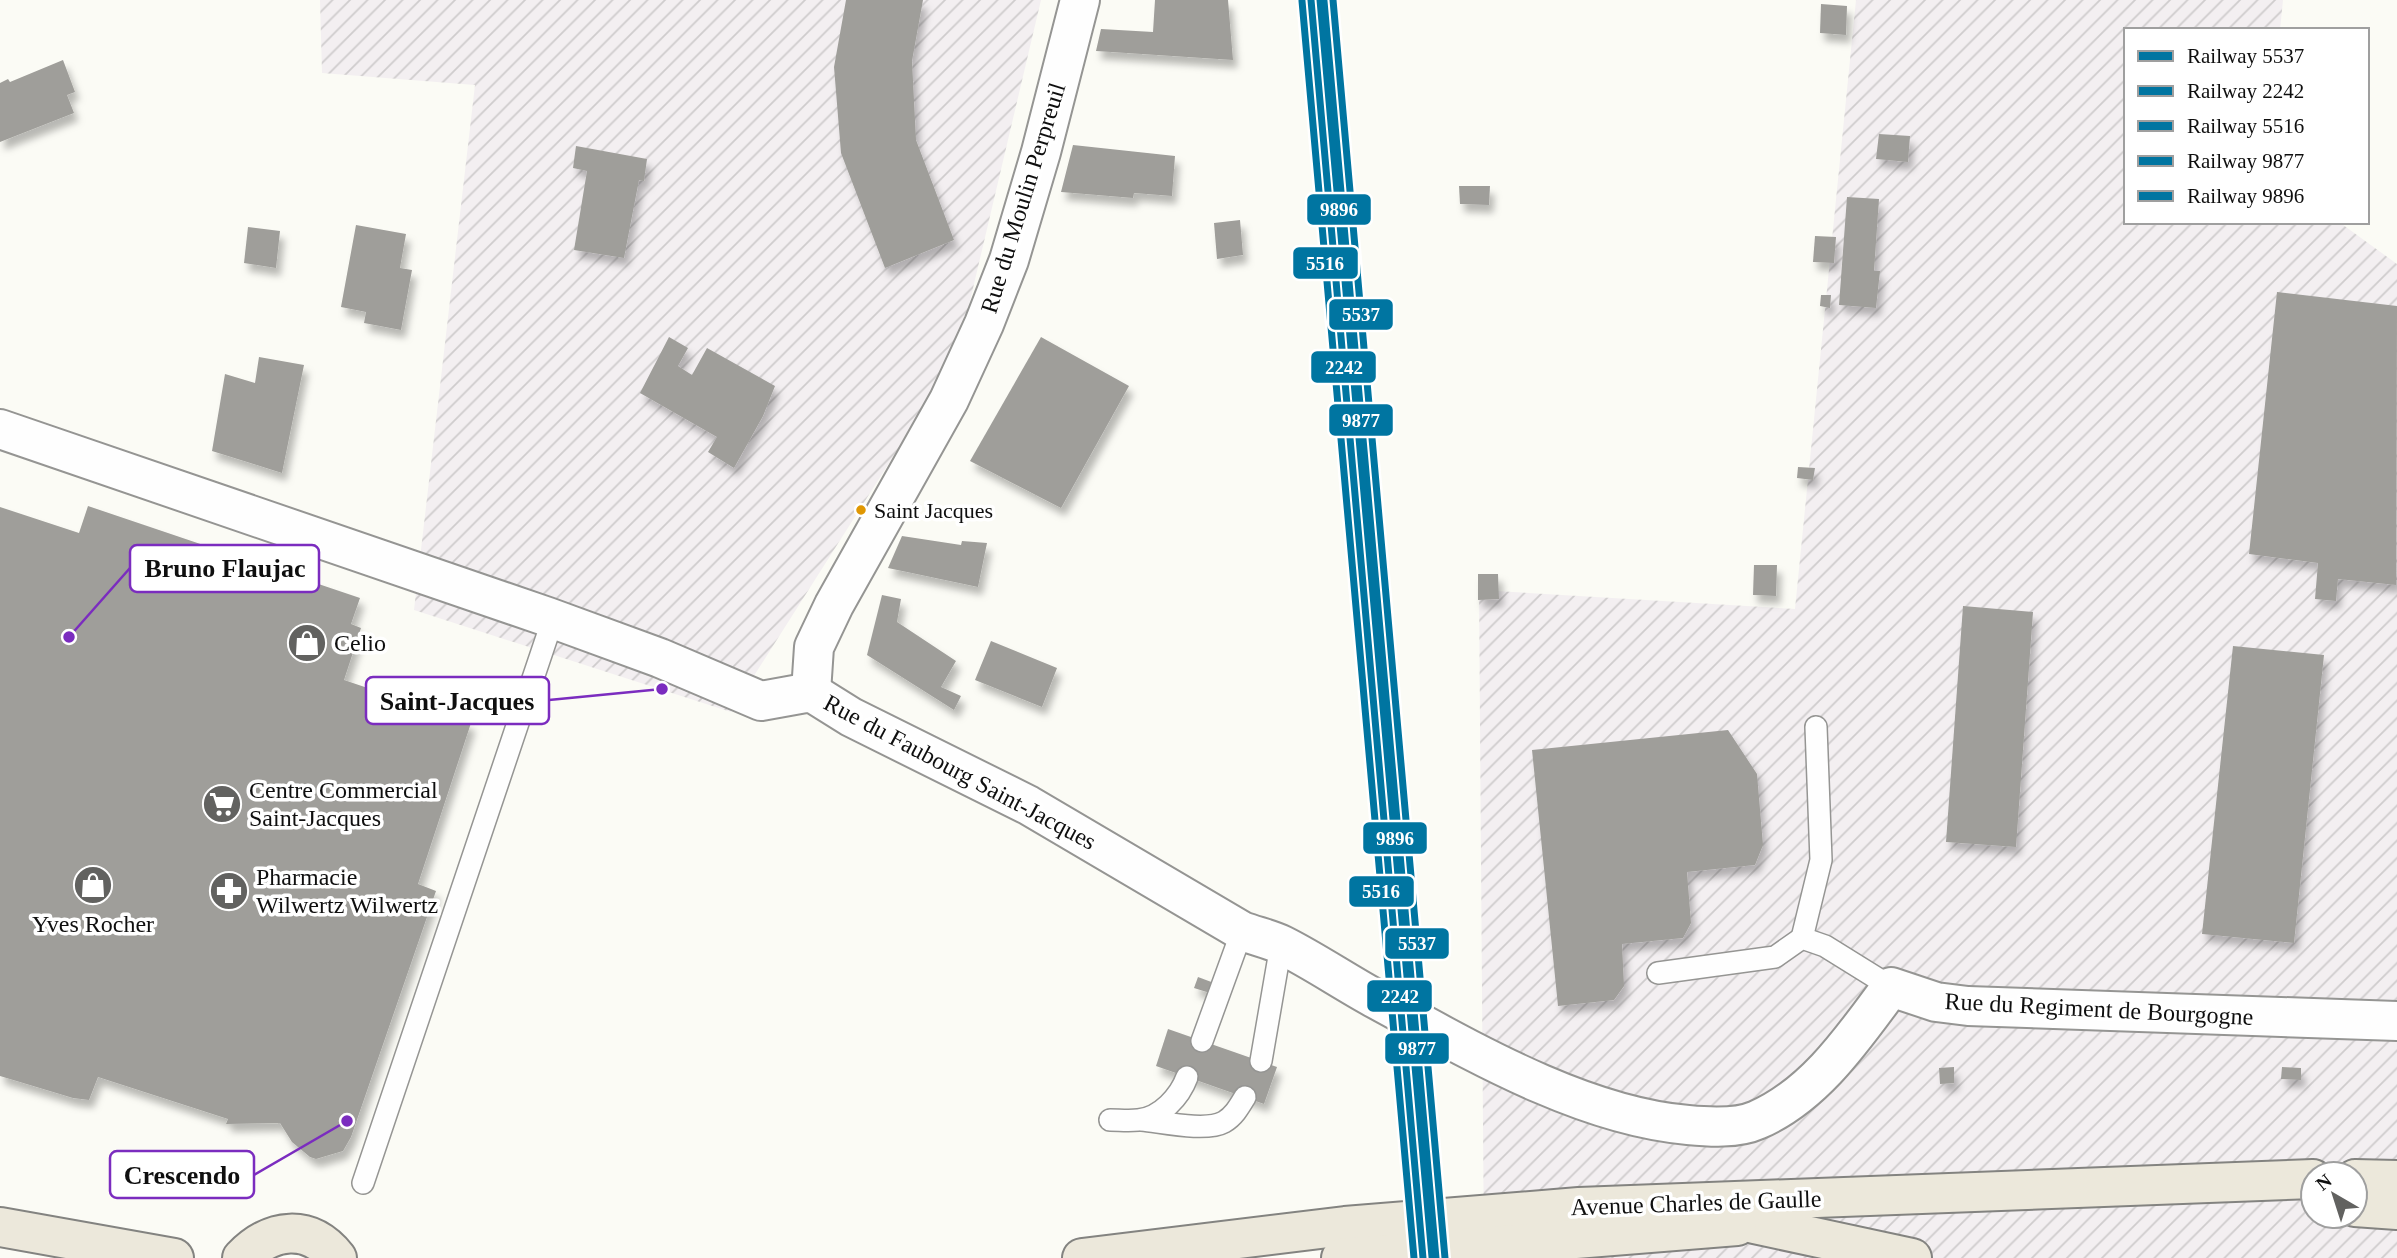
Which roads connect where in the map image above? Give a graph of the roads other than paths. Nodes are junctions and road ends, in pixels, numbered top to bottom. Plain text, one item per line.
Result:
1 (1080, 0) edge
2 (0, 429) edge
3 (553, 619) junction
4 (811, 692) junction
5 (1816, 727) dead end
6 (1242, 931) junction
7 (1802, 938) junction
8 (1281, 945) junction
9 (1658, 973) dead end
10 (1891, 987) junction
11 (2397, 1021) edge
12 (1202, 1041) dead end
13 (1261, 1061) dead end
14 (1187, 1077) dead end
15 (1245, 1097) dead end
16 (1142, 1120) junction
17 (1110, 1121) dead end
18 (2369, 1179) edge
19 (2299, 1180) edge
20 (2397, 1180) edge
21 (363, 1183) dead end
22 (2299, 1206) edge
23 (2369, 1208) edge
24 (2397, 1210) edge
25 (1754, 1224) junction
26 (0, 1227) edge
27 (174, 1258) edge
28 (241, 1258) edge
29 (337, 1258) edge
30 (1082, 1258) edge
31 (1342, 1258) edge
32 (1912, 1258) edge

1 - 4 street, Rue du Moulin Perpreuil
2 - 3 street, Rue du Faubourg Saint-Jacques
3 - 4 street, Rue du Faubourg Saint-Jacques
3 - 21 lane
4 - 6 street, Rue du Faubourg Saint-Jacques
5 - 7 lane
6 - 8 street, Rue du Faubourg Saint-Jacques
6 - 12 lane
7 - 9 lane
7 - 10 lane
8 - 10 street, Rue du Faubourg Saint-Jacques
8 - 13 lane
10 - 11 street, Rue du Regiment de Bourgogne
14 - 16 lane
15 - 16 lane
16 - 17 lane
18 - 20 main road
19 - 30 main road, Avenue Charles de Gaulle
22 - 25 main road, Avenue Charles de Gaulle
23 - 24 main road
25 - 31 main road, Avenue Charles de Gaulle
25 - 32 main road
26 - 27 main road
28 - 29 main road

